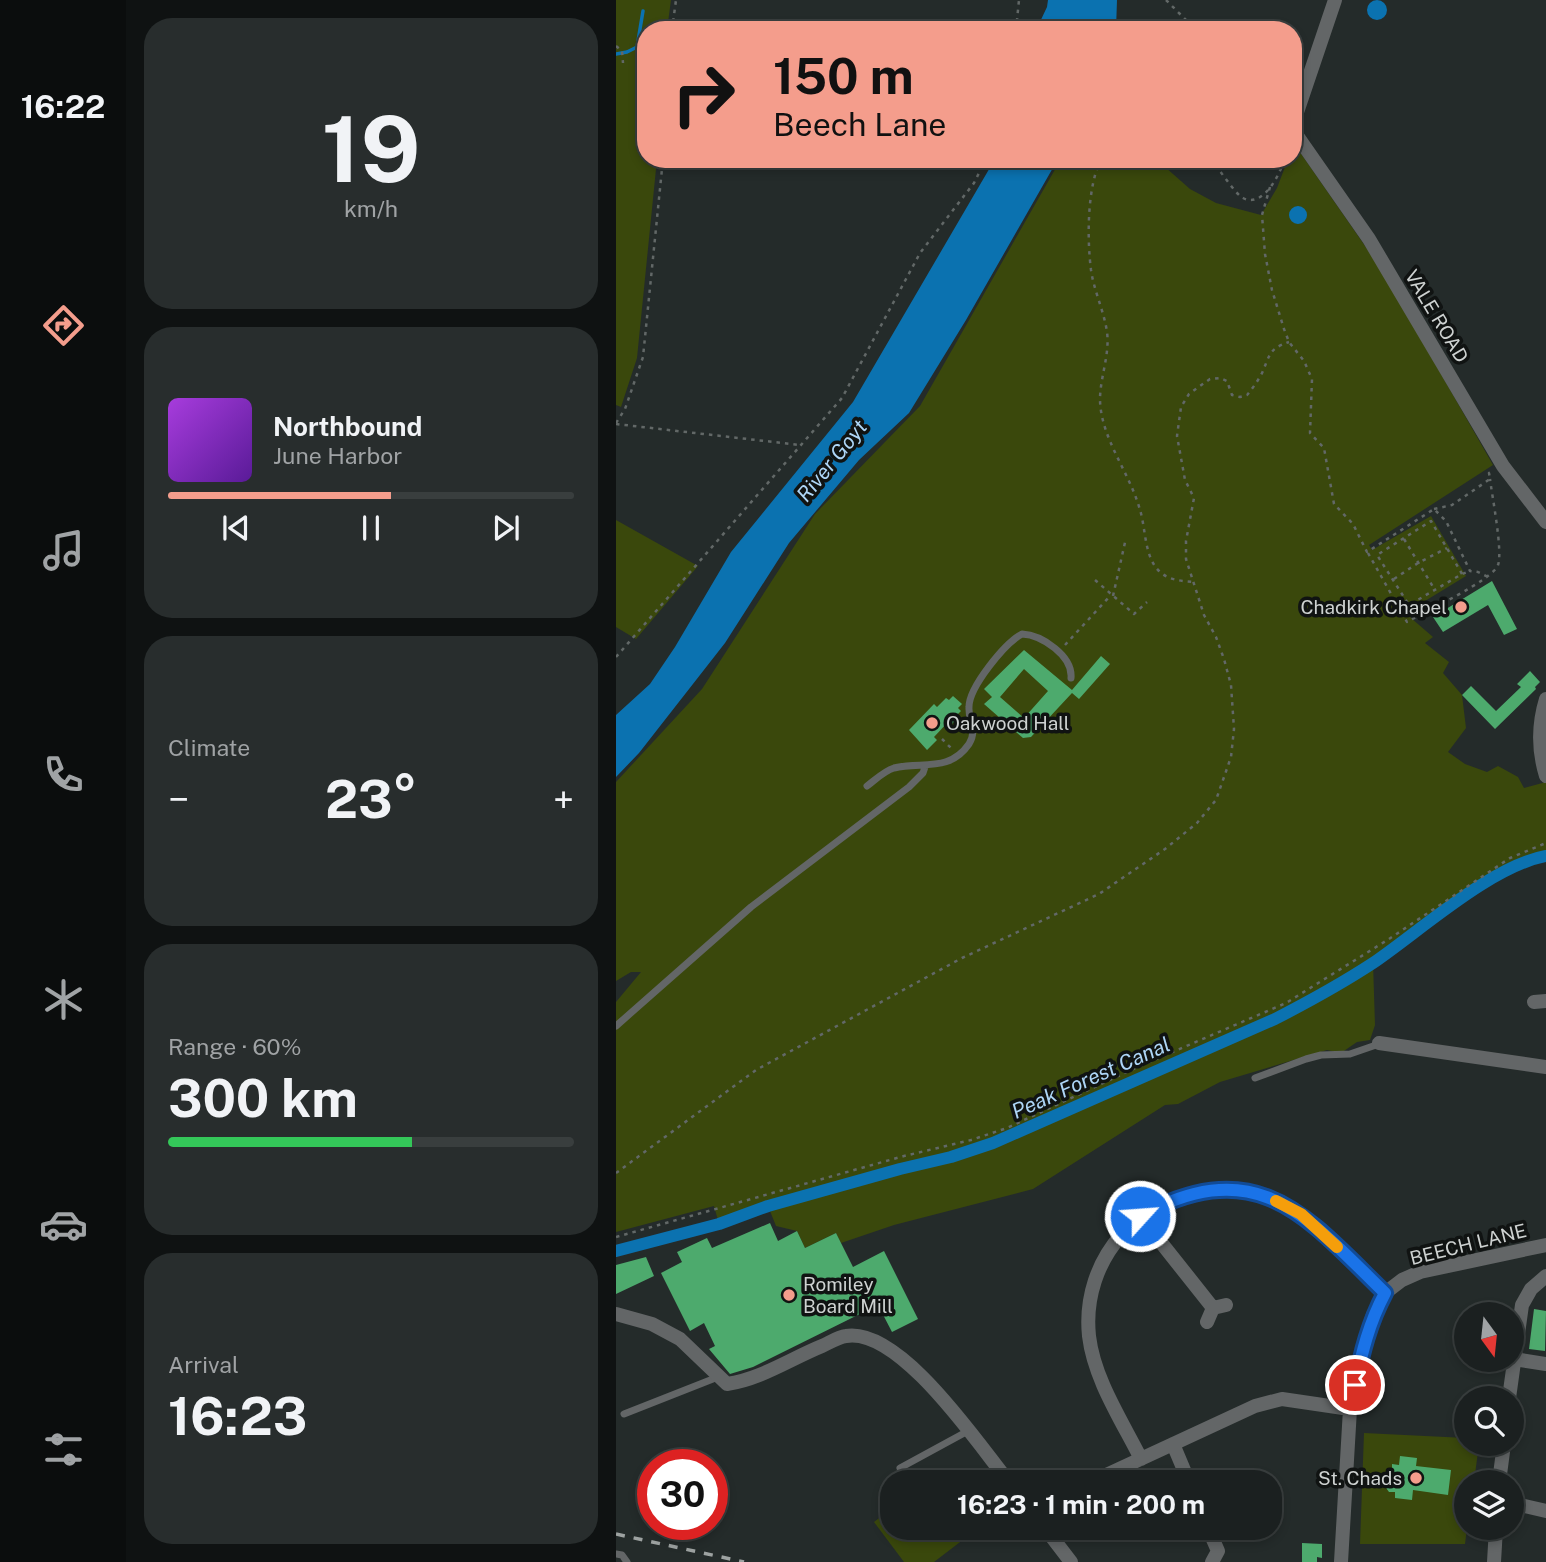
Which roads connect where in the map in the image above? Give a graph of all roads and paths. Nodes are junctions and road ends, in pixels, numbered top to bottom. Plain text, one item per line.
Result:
1 (676, 0) edge
2 (1019, 0) edge
3 (1167, 0) edge
4 (1335, 0) edge
5 (674, 21) edge
6 (1017, 21) edge
7 (1187, 21) edge
8 (616, 46) edge
9 (623, 63) dead end
10 (1302, 97) edge
11 (1302, 143) edge
12 (662, 168) edge
13 (982, 168) edge
14 (1096, 168) edge
15 (1217, 168) edge
16 (1280, 168) edge
17 (1270, 187) junction
18 (1289, 342) junction
19 (616, 424) edge
20 (801, 446) junction
21 (1503, 466) junction
22 (1490, 479) junction
23 (1434, 509) junction
24 (1546, 522) edge
25 (1125, 538) dead end
26 (1404, 538) junction
27 (1447, 548) junction
28 (1367, 552) junction
29 (1418, 563) junction
30 (1470, 571) junction
31 (1462, 574) junction
32 (1488, 577) junction
33 (1394, 579) junction
34 (1095, 580) dead end
35 (1194, 582) junction
36 (1435, 590) junction
37 (1112, 596) junction
38 (1147, 602) dead end
39 (1058, 653) junction
40 (616, 657) edge
41 (1071, 678) dead end
42 (1546, 699) edge
43 (942, 739) dead end
44 (959, 755) junction
45 (925, 767) junction
46 (1546, 776) edge
47 (867, 786) dead end
48 (1546, 843) edge
49 (616, 1026) edge
50 (1379, 1044) joint
51 (1546, 1067) edge
52 (1255, 1078) dead end
53 (616, 1173) edge
54 (1140, 1216) junction
55 (616, 1237) edge
56 (1546, 1245) edge
57 (1546, 1276) edge
58 (1385, 1293) junction
59 (1524, 1302) edge
60 (1215, 1312) dead end
61 (616, 1314) edge
62 (1524, 1361) edge
63 (1546, 1364) edge
64 (719, 1377) junction
65 (1350, 1409) junction
66 (624, 1414) dead end
67 (968, 1432) junction
68 (1173, 1444) junction
69 (1140, 1459) junction
70 (900, 1468) dead end
71 (999, 1470) edge
72 (1117, 1470) edge
73 (1184, 1470) edge
74 (1524, 1506) edge
75 (1546, 1511) edge
76 (1054, 1540) edge
77 (1495, 1540) edge
78 (616, 1554) edge
79 (627, 1562) edge
80 (1071, 1562) edge
81 (1341, 1562) edge
82 (1494, 1562) edge

1 - 5 path
2 - 6 path
3 - 7 path
4 - 10 street
8 - 9 path
11 - 21 street, VALE ROAD
12 - 19 path
13 - 20 path
14 - 35 path
15 - 17 path
16 - 17 path
17 - 18 path
18 - 28 path
18 - 35 path
19 - 20 path
20 - 40 path
21 - 22 path
21 - 24 street, VALE ROAD
22 - 23 path
22 - 32 path
23 - 28 path
23 - 30 path
25 - 37 path
26 - 27 path
26 - 29 path
26 - 33 path
27 - 29 path
27 - 31 path
28 - 32 path
29 - 33 path
29 - 36 path
30 - 31 path
30 - 32 path
31 - 36 path
33 - 36 path
34 - 37 path
35 - 53 path
37 - 38 path
37 - 39 path
39 - 41 lane
39 - 44 lane
42 - 46 street
43 - 44 path
44 - 45 lane
45 - 47 lane
45 - 49 lane
48 - 55 path
50 - 51 street
50 - 52 lane
54 - 58 street
54 - 60 street
54 - 69 street
56 - 58 street, BEECH LANE
57 - 59 street
58 - 65 street
61 - 64 street
62 - 63 street
64 - 66 lane
64 - 67 street
65 - 68 street
65 - 81 street
67 - 70 lane
67 - 71 street
68 - 69 street
68 - 73 street
69 - 72 street
74 - 75 street
76 - 80 street
77 - 82 street
78 - 79 lane

